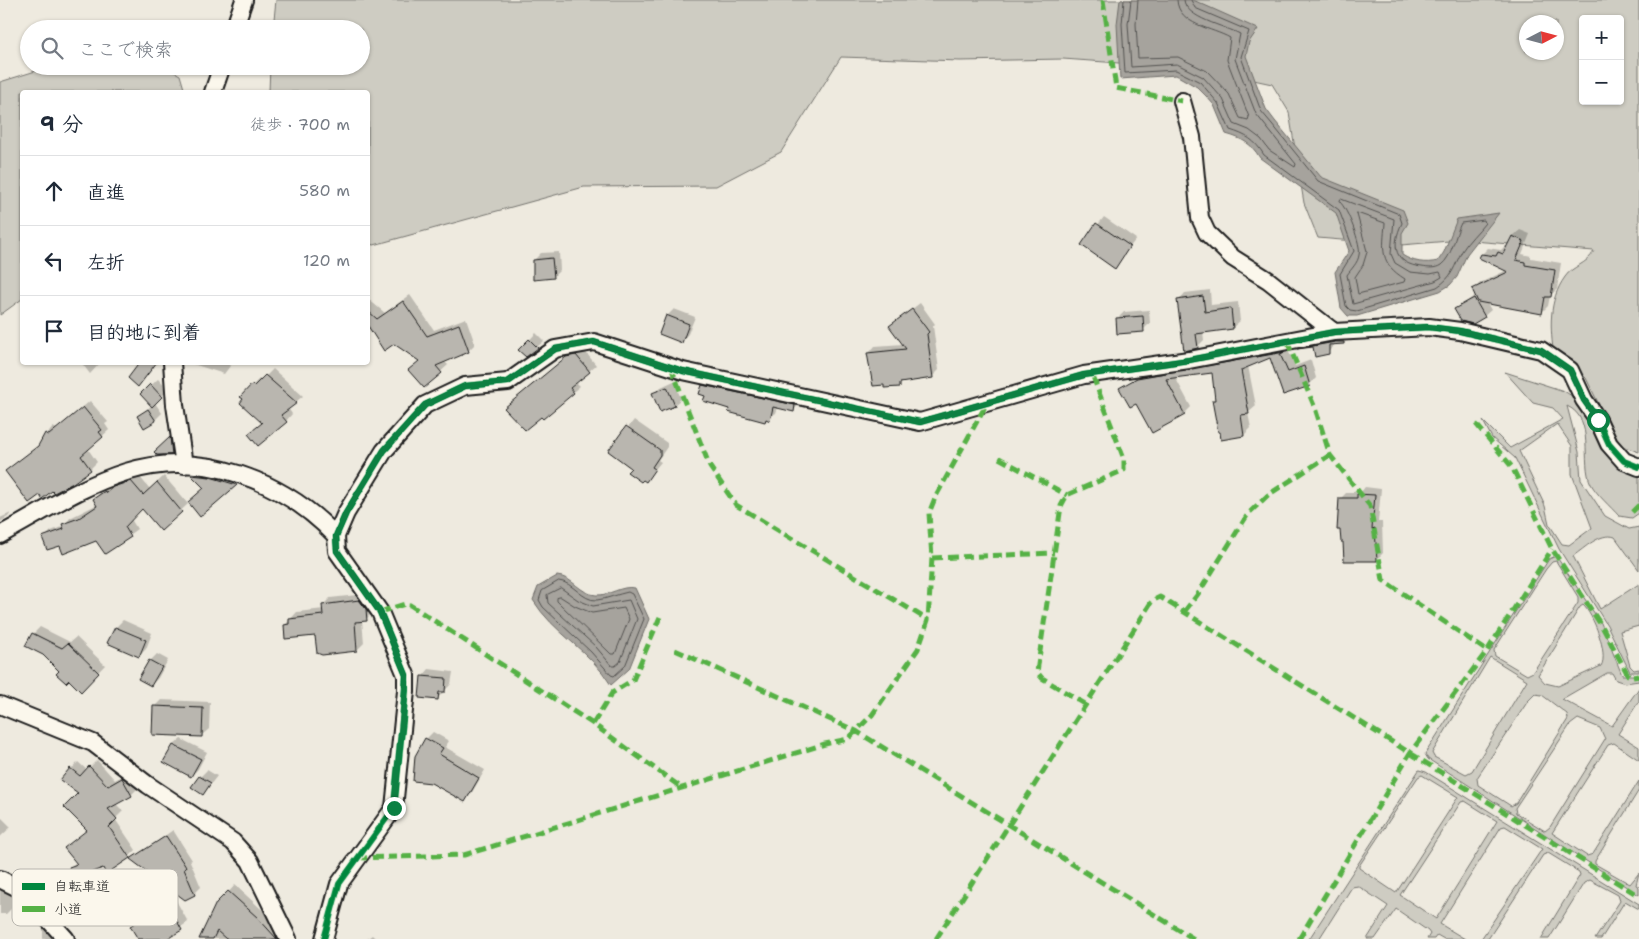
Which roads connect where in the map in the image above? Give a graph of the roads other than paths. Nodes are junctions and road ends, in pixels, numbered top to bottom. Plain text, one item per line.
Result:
1 (244, 0) edge
2 (237, 20) edge
3 (219, 75) edge
4 (214, 90) edge
5 (1182, 101) dead end
6 (1334, 332) junction
7 (172, 365) edge
8 (184, 465) junction
9 (1639, 467) edge
10 (0, 535) edge
11 (336, 536) junction
12 (0, 705) edge
13 (0, 879) edge
14 (12, 885) edge
15 (54, 926) edge
16 (66, 939) edge
17 (288, 939) edge
18 (324, 939) edge

1 - 2 street
3 - 4 street
5 - 6 street
6 - 9 street
6 - 11 street
7 - 8 street
8 - 10 street
8 - 11 street
11 - 18 street
12 - 17 street
13 - 14 street
15 - 16 street

